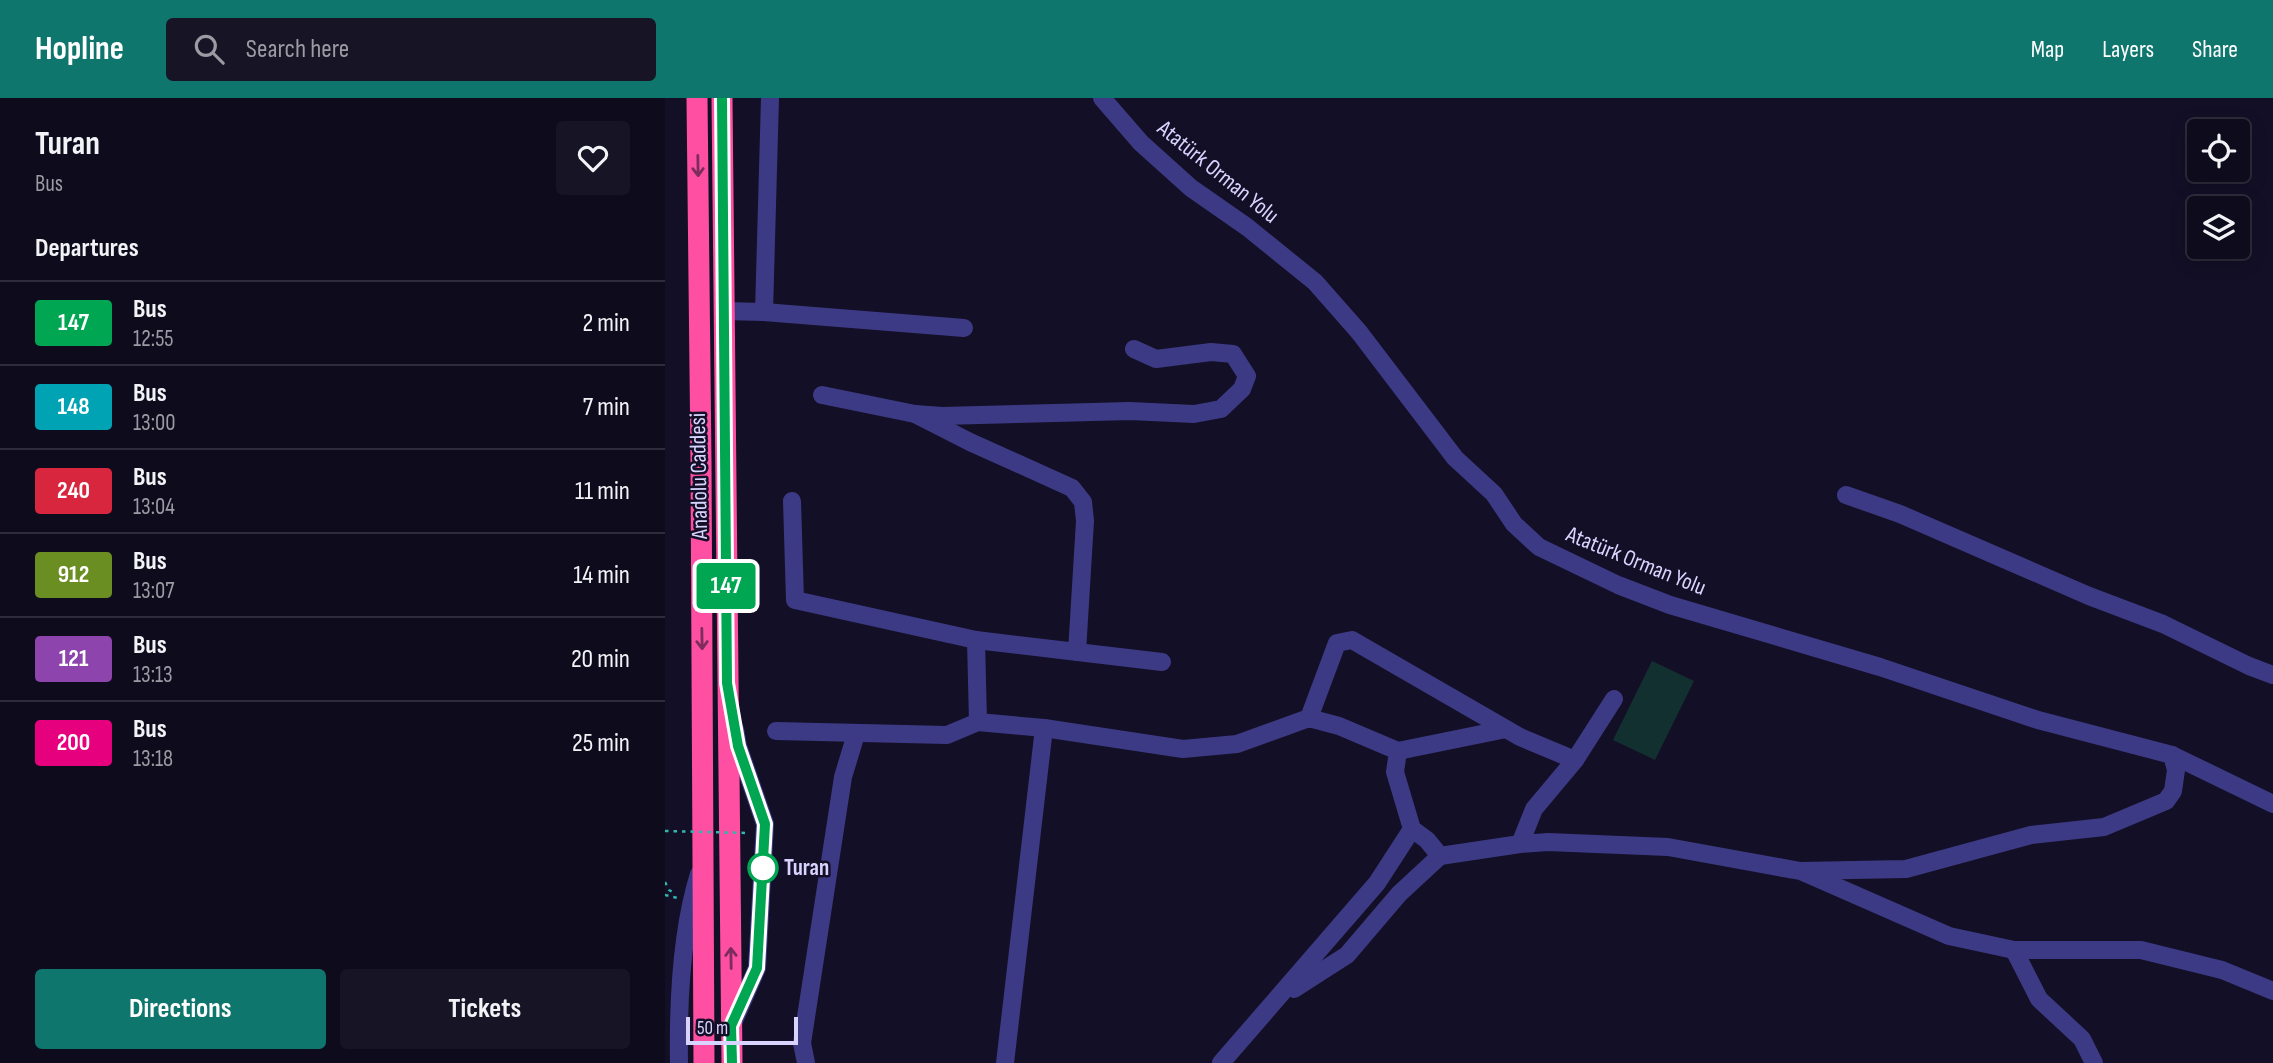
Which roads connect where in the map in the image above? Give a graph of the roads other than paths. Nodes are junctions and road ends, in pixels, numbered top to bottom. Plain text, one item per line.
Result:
1 (697, 98) edge
2 (722, 98) edge
3 (769, 98) edge
4 (1102, 98) edge
5 (723, 310) junction
6 (764, 312) junction
7 (964, 328) dead end
8 (1134, 349) dead end
9 (822, 395) dead end
10 (915, 414) junction
11 (1846, 495) dead end
12 (792, 501) dead end
13 (976, 640) junction
14 (1077, 652) junction
15 (1162, 662) dead end
16 (2273, 674) edge
17 (727, 683) junction
18 (1614, 699) dead end
19 (1309, 718) junction
20 (978, 722) junction
21 (1044, 728) junction
22 (1506, 729) junction
23 (776, 731) dead end
24 (856, 734) junction
25 (1398, 751) junction
26 (2172, 755) junction
27 (1575, 760) junction
28 (2273, 804) edge
29 (1412, 828) junction
30 (1520, 844) junction
31 (1440, 856) junction
32 (703, 860) junction
33 (1800, 871) junction
34 (2014, 950) junction
35 (2273, 991) edge
36 (1276, 1000) junction
37 (731, 1026) junction
38 (679, 1063) edge
39 (704, 1063) edge
40 (732, 1063) edge
41 (806, 1063) edge
42 (1005, 1063) edge
43 (1220, 1063) edge
44 (2094, 1063) edge

1 -> 32 highway, Anadolu Caddesi
2 - 5 highway, Anadolu Caddesi
3 - 6 street
4 - 26 street, Atatürk Orman Yolu
5 - 6 street
5 - 17 highway, Anadolu Caddesi
6 - 7 street
8 - 10 street
9 - 10 street
10 - 14 street
11 - 16 street
12 - 13 street
13 - 14 street
13 - 20 street
14 - 15 street
37 -> 17 highway, Anadolu Caddesi
17 - 37 street
18 - 27 street
19 - 21 street
19 - 22 street
19 - 25 street
20 - 21 street
20 - 24 street
21 - 42 street
22 - 25 street
22 - 27 street
23 - 24 street
24 - 41 street
25 - 29 street
26 - 28 street, Atatürk Orman Yolu
26 - 33 street
27 - 30 street
29 - 31 street
29 - 36 street
30 - 31 street
30 - 33 street
31 - 36 street
32 - 38 street
32 - 39 highway, Anadolu Caddesi
33 - 34 street
34 - 35 street
34 - 44 street
36 - 43 street
37 - 40 highway, Anadolu Caddesi

